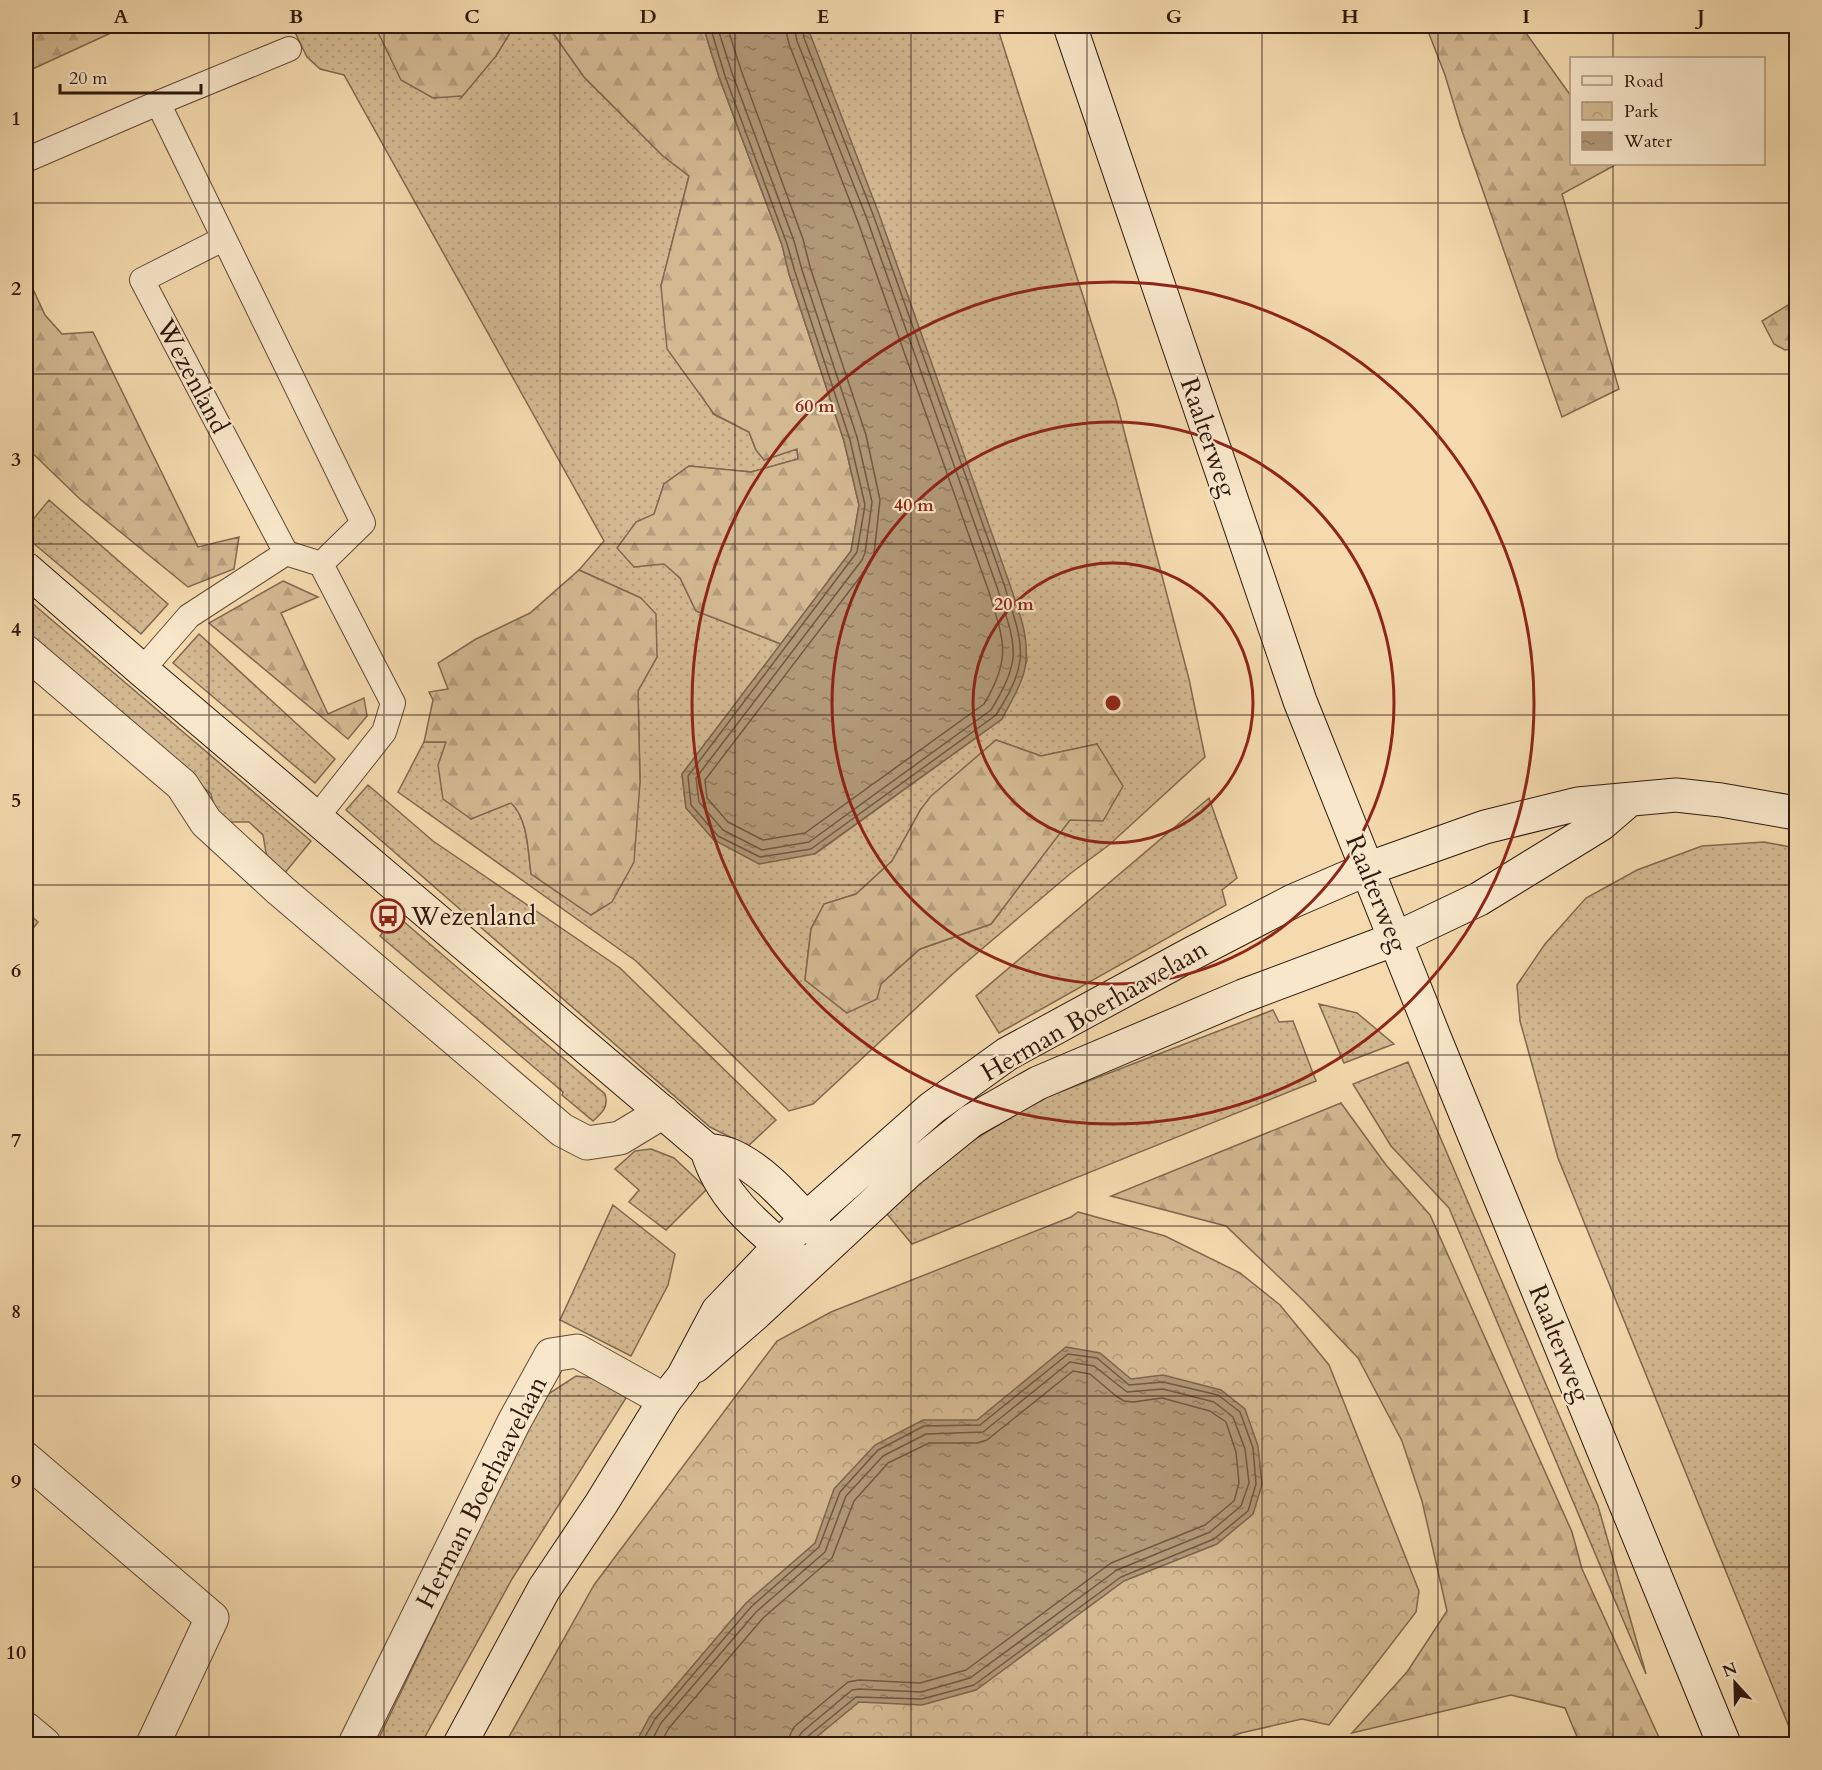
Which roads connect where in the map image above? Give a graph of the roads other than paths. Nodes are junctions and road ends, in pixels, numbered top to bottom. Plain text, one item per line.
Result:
1 (1070, 26) edge
2 (289, 49) dead end
3 (158, 103) junction
4 (26, 160) edge
5 (223, 238) junction
6 (286, 553) junction
7 (321, 564) junction
8 (26, 569) edge
9 (26, 652) edge
10 (142, 670) junction
11 (1629, 800) junction
12 (1797, 813) edge
13 (317, 817) junction
14 (1367, 869) junction
15 (1395, 939) junction
16 (663, 1112) junction
17 (707, 1150) junction
18 (806, 1220) junction
19 (830, 1244) junction
20 (780, 1245) junction
21 (804, 1267) junction
22 (674, 1389) junction
23 (26, 1459) edge
24 (26, 1729) edge
25 (44, 1744) edge
26 (153, 1744) edge
27 (355, 1744) edge
28 (460, 1744) edge
29 (1724, 1744) edge

1 - 14 street, Raalterweg
2 - 3 lane
3 - 4 lane
3 - 5 lane
5 - 6 lane, Wezenland
5 - 7 lane
6 - 7 lane
6 - 10 lane
7 - 13 lane
8 - 10 street
9 - 16 street
10 - 13 street
11 - 12 street, Herman Boerhaavelaan
11 - 14 street, Herman Boerhaavelaan
11 - 15 street, Herman Boerhaavelaan
13 - 16 street
14 - 15 street, Raalterweg
14 - 18 street, Herman Boerhaavelaan
15 - 19 street, Herman Boerhaavelaan
15 - 29 street, Raalterweg
16 - 17 street
17 - 18 street
17 - 20 street
18 - 19 street
18 - 20 street, Herman Boerhaavelaan
19 - 21 street, Herman Boerhaavelaan
20 - 21 street
20 - 22 street, Herman Boerhaavelaan
21 - 22 street, Herman Boerhaavelaan
22 - 27 street, Herman Boerhaavelaan
22 - 28 street, Herman Boerhaavelaan
23 - 26 street
24 - 25 street

